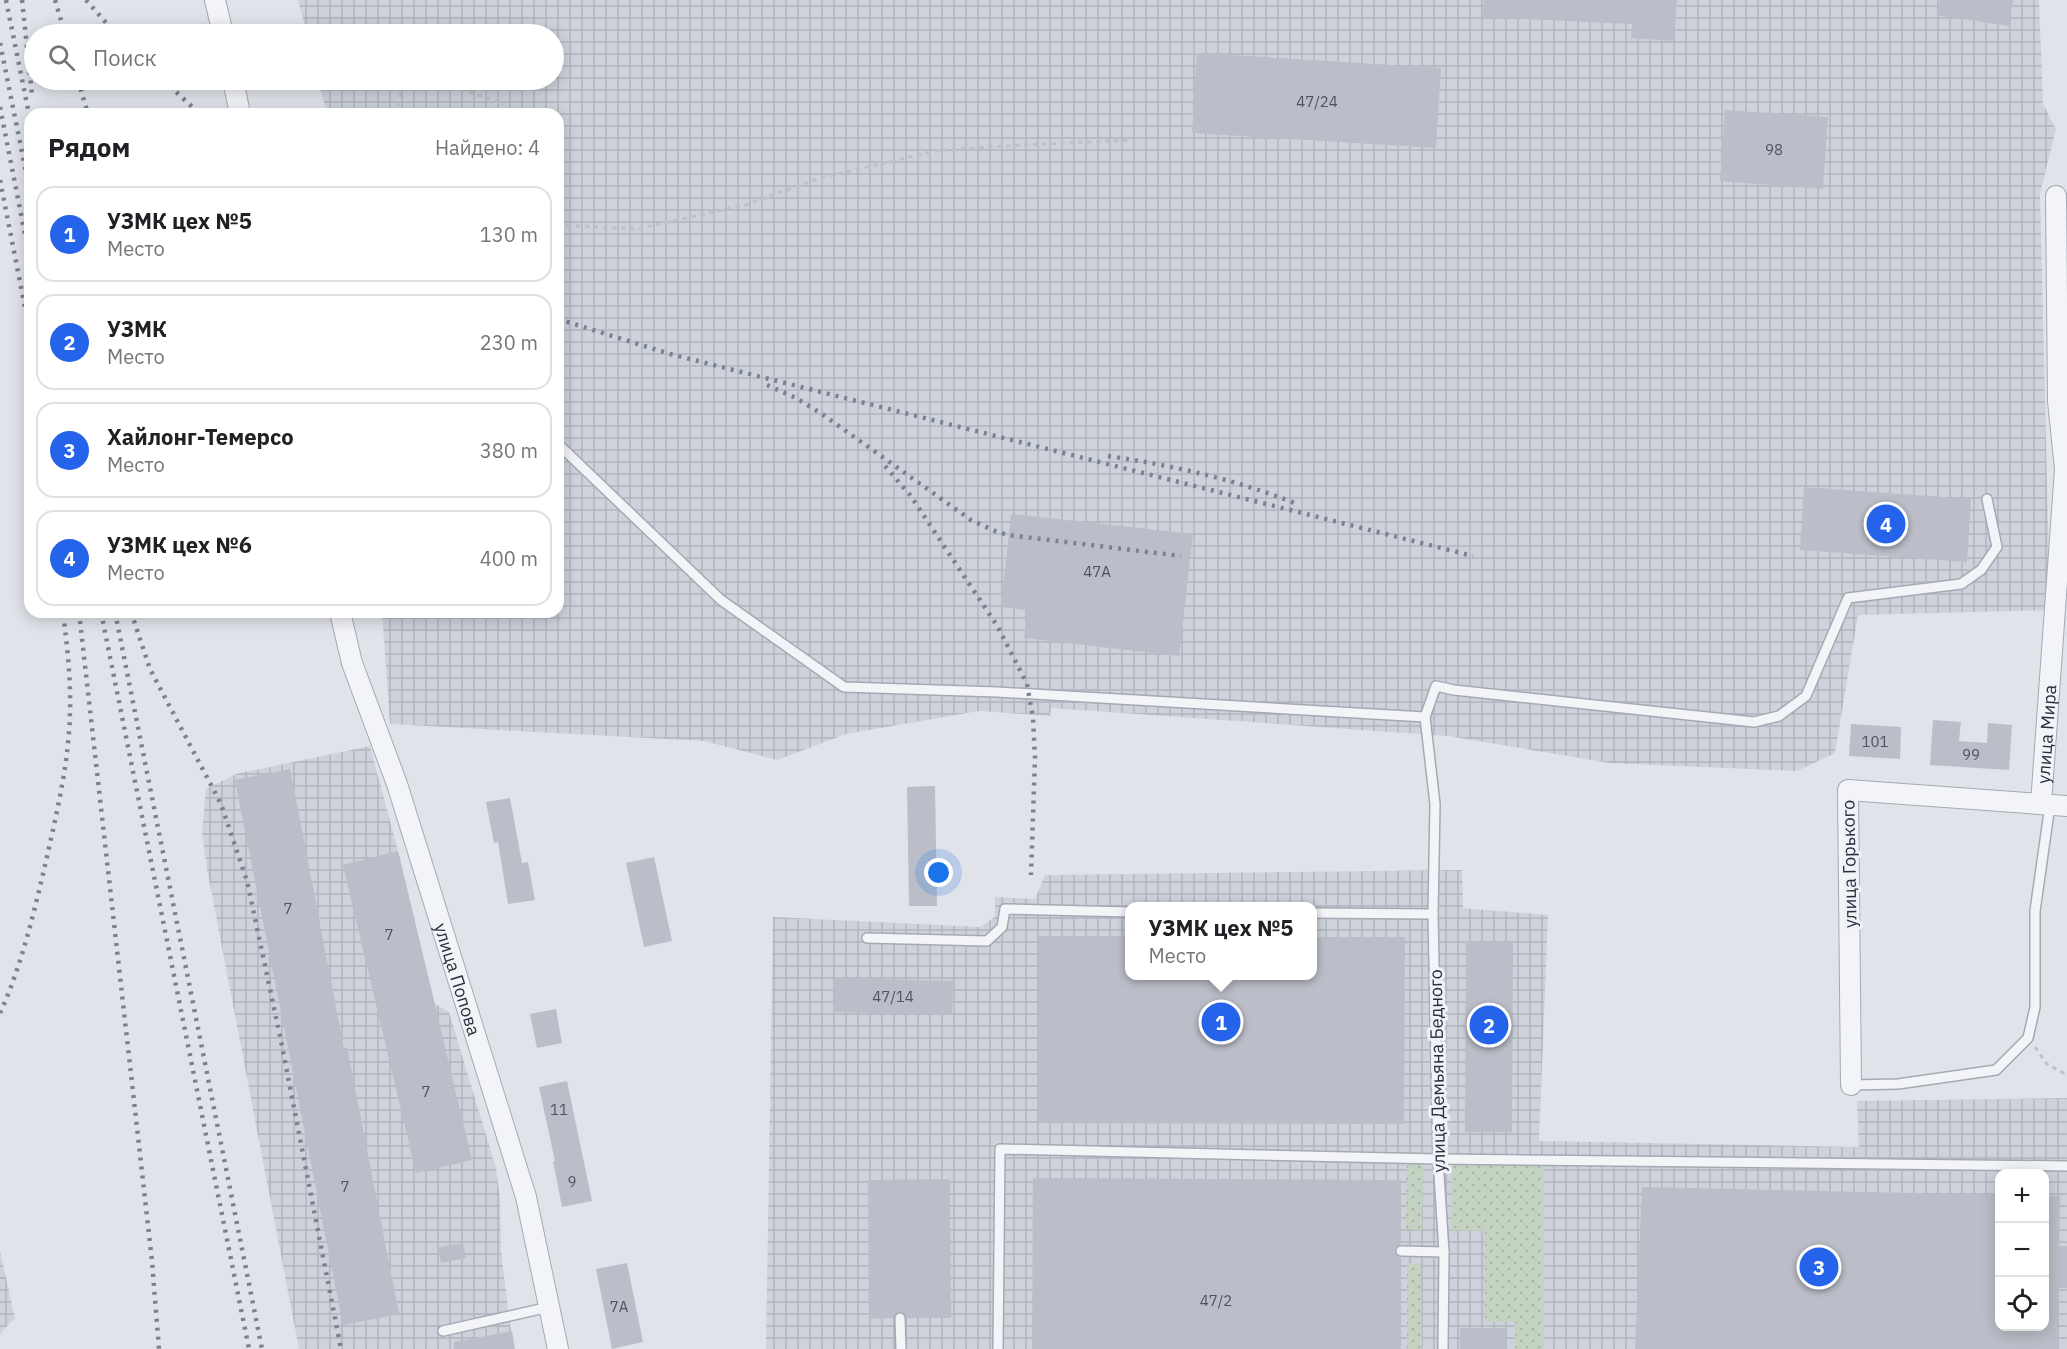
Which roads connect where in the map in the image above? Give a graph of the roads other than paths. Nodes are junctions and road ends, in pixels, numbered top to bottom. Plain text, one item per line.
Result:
1 (215, 0) edge
2 (221, 24) edge
3 (235, 90) edge
4 (239, 108) edge
5 (2056, 196) dead end
6 (564, 450) edge
7 (2066, 469) edge
8 (1987, 499) dead end
9 (341, 618) edge
10 (1425, 717) junction
11 (2053, 805) edge
12 (1125, 912) edge
13 (1317, 913) edge
14 (1433, 914) junction
15 (867, 938) dead end
16 (1851, 1085) joint
17 (1438, 1159) junction
18 (2067, 1166) edge
19 (1401, 1251) dead end
20 (1444, 1252) junction
21 (549, 1307) junction
22 (900, 1318) dead end
23 (443, 1331) dead end
24 (558, 1349) edge
25 (901, 1349) edge
26 (998, 1349) edge
27 (1443, 1349) edge

1 - 2 street
3 - 4 street
5 - 7 street, улица Мира
6 - 10 lane
7 - 11 street, улица Мира
8 - 10 lane
9 - 21 street, улица Попова
10 - 14 lane, улица Демьяна Бедного
11 - 16 lane
11 - 16 street, улица Горького
12 - 15 lane
13 - 14 lane
14 - 17 lane, улица Демьяна Бедного
17 - 18 lane
17 - 20 lane, улица Демьяна Бедного
17 - 26 lane
19 - 20 lane
20 - 27 lane, улица Демьяна Бедного
21 - 23 lane
21 - 24 street, улица Попова
22 - 25 lane

